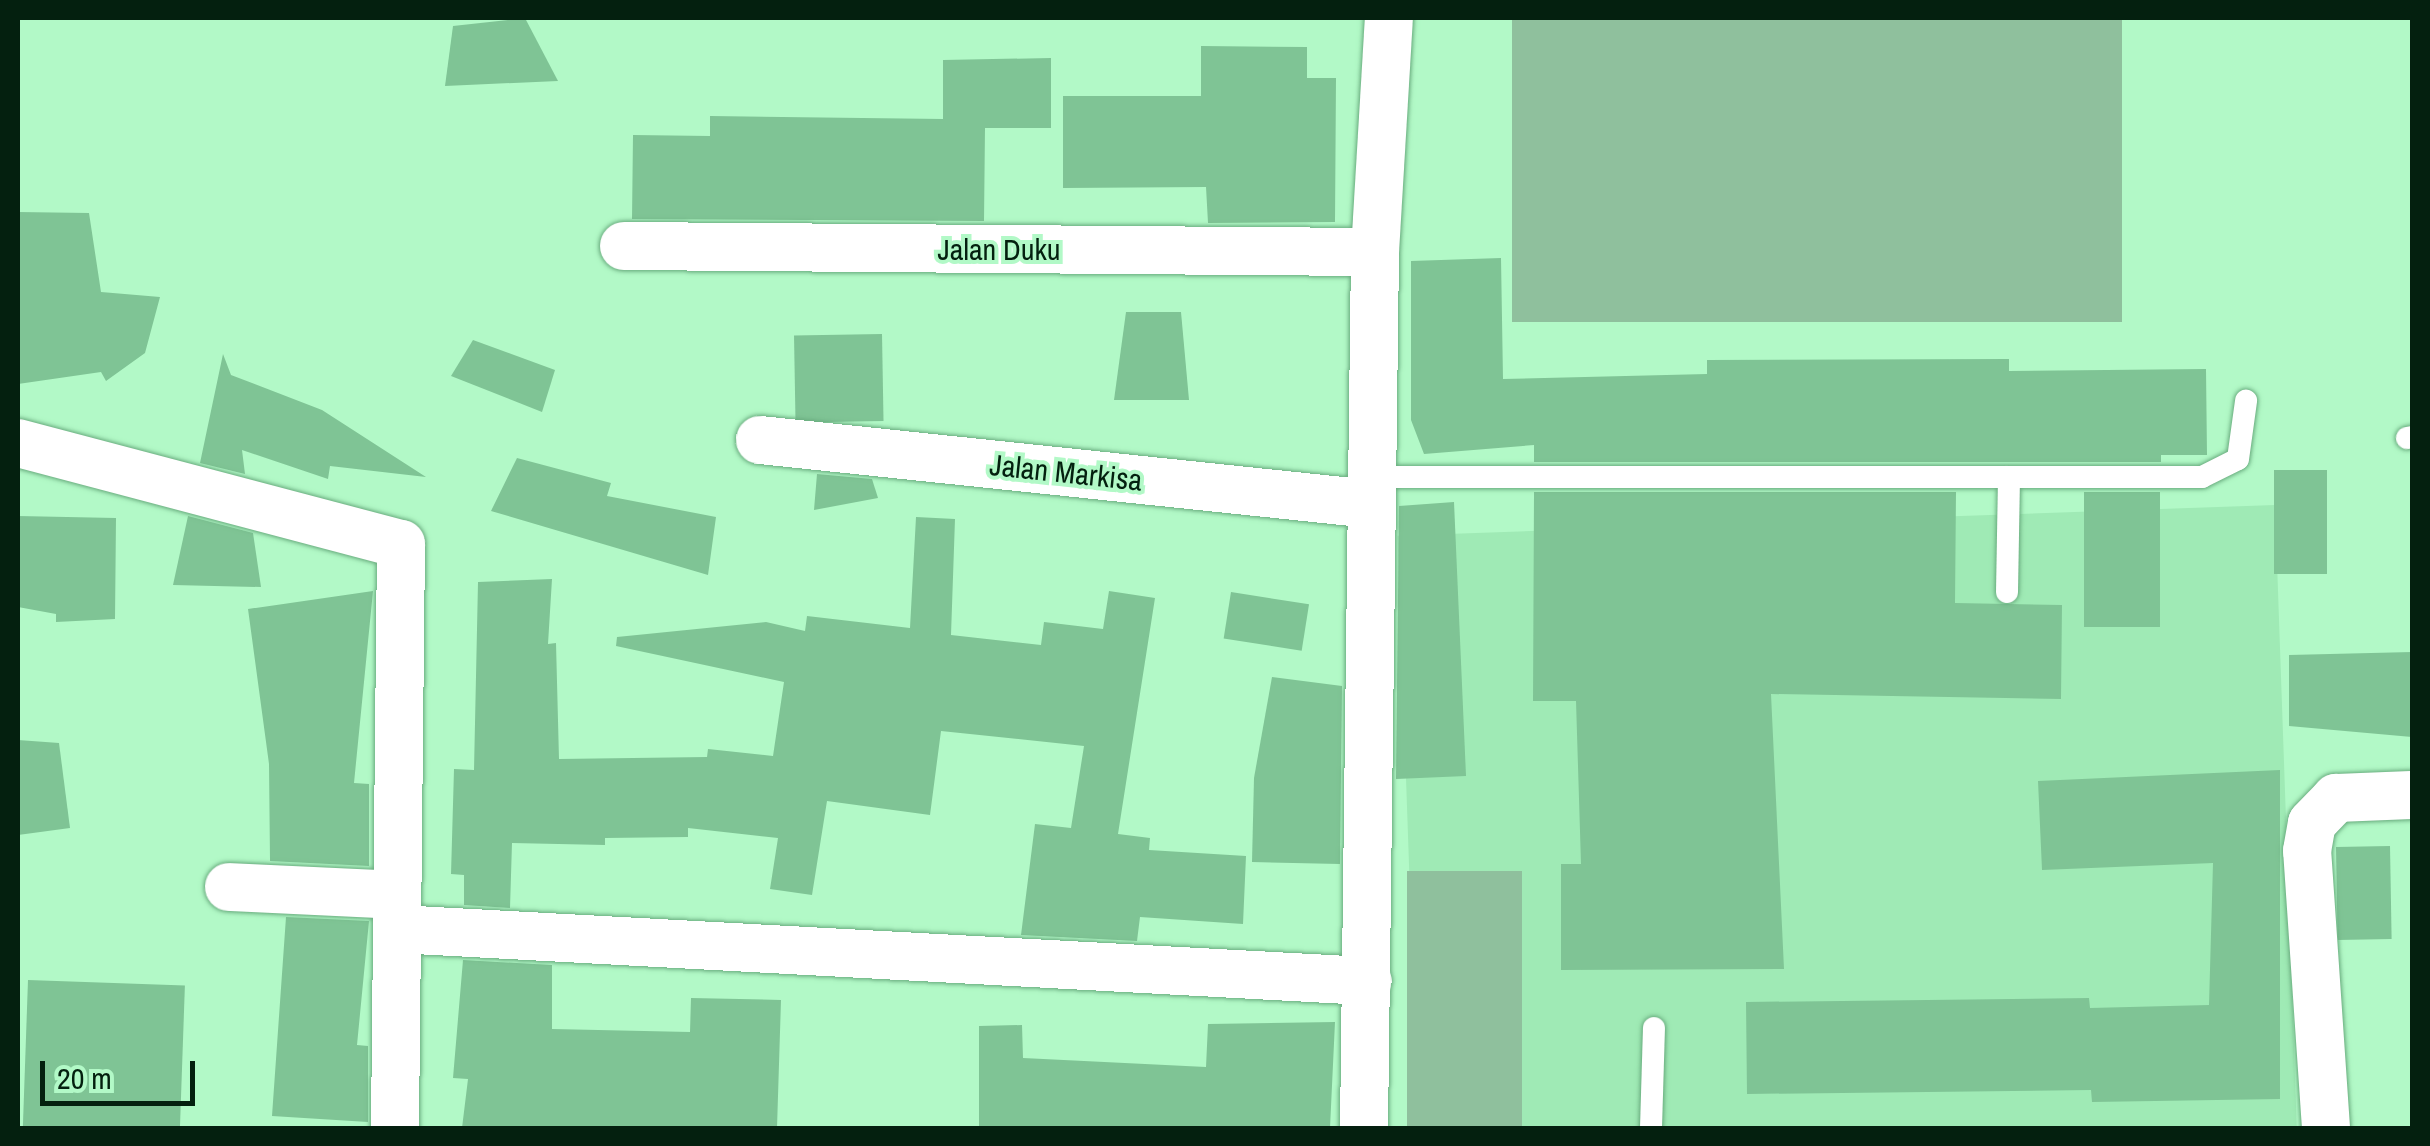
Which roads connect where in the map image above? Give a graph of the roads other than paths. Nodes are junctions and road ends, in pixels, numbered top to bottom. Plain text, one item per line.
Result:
1 (1388, 18) edge
2 (624, 246) dead end
3 (1375, 252) junction
4 (2246, 401) dead end
5 (760, 440) dead end
6 (18, 443) edge
7 (2009, 478) junction
8 (1374, 490) junction
9 (2007, 592) dead end
10 (2412, 795) edge
11 (229, 887) dead end
12 (397, 912) junction
13 (1368, 981) junction
14 (1654, 1028) dead end
15 (395, 1128) edge
16 (1364, 1128) edge
17 (1651, 1128) edge
18 (2326, 1128) edge

1 - 3 street
2 - 3 street, Jalan Duku
3 - 8 street
4 - 7 lane
5 - 8 street, Jalan Markisa
6 - 12 street
7 - 8 lane
7 - 9 lane
8 - 13 street
10 - 18 street
11 - 12 street
12 - 13 street
12 - 15 street
13 - 16 street
14 - 17 lane

